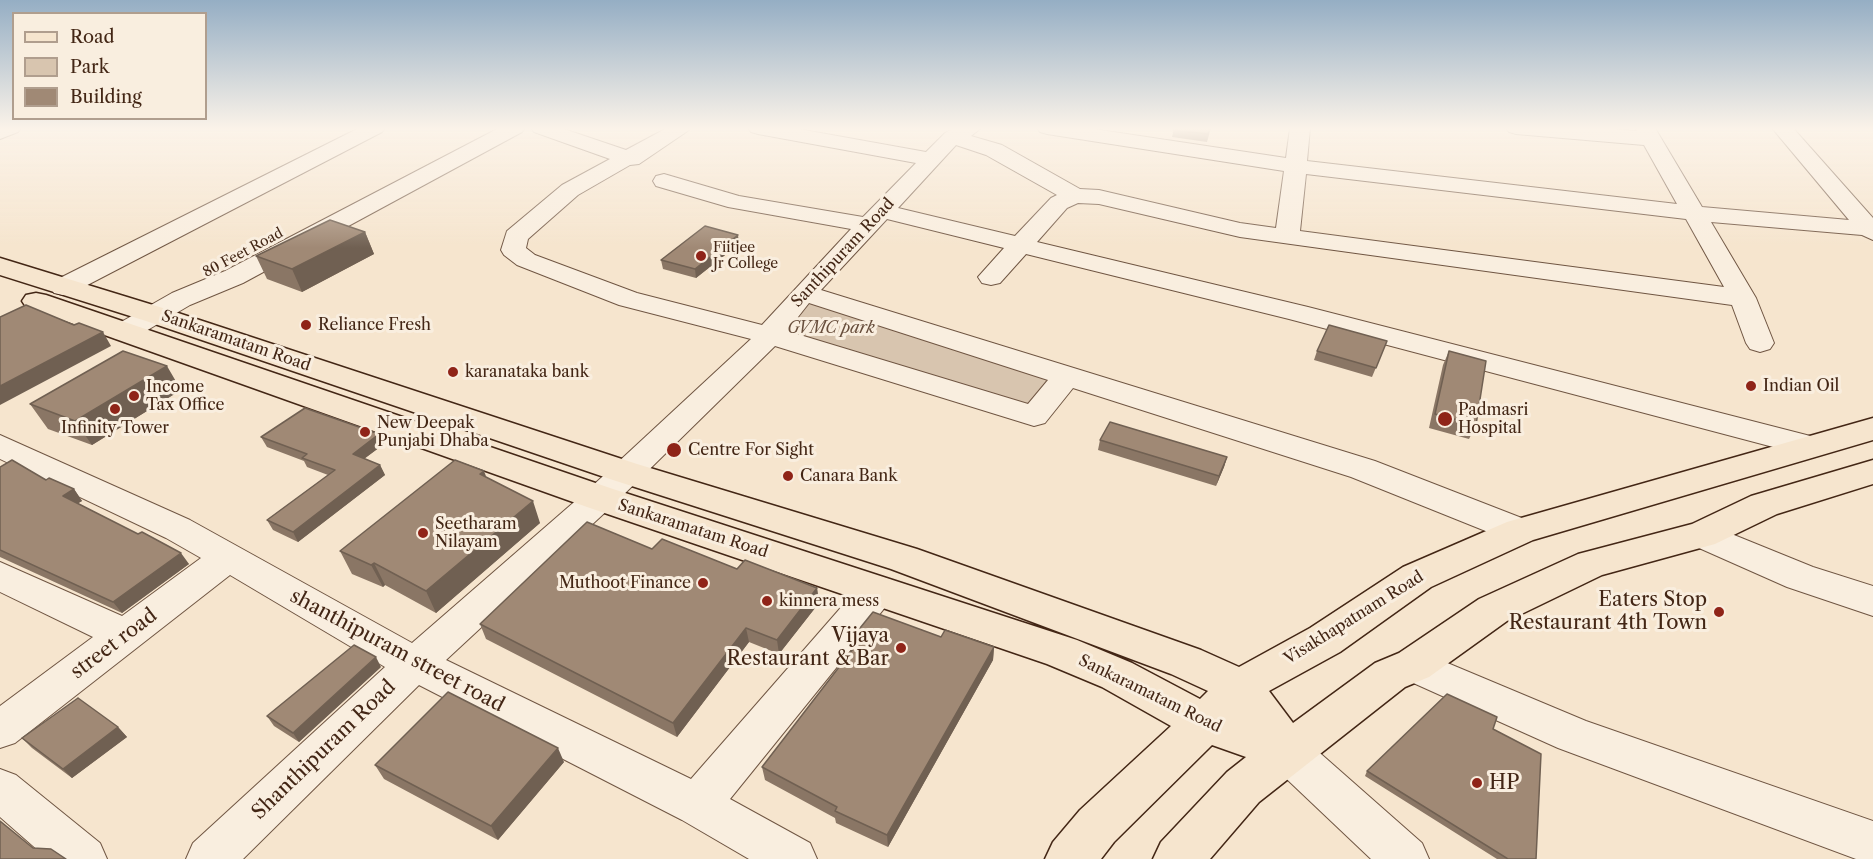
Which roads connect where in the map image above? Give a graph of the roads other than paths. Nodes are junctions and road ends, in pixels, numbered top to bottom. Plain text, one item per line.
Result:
1 (293, 168) edge
2 (409, 168) edge
3 (439, 168) edge
4 (613, 168) edge
5 (923, 168) edge
6 (1026, 168) edge
7 (1294, 168) edge
8 (1312, 168) edge
9 (1669, 168) edge
10 (1817, 168) edge
11 (664, 181) dead end
12 (1075, 196) junction
13 (1695, 213) junction
14 (876, 218) junction
15 (1872, 230) edge
16 (1287, 237) junction
17 (1022, 247) junction
18 (0, 266) edge
19 (992, 277) dead end
20 (804, 294) junction
21 (27, 298) edge
22 (1743, 298) junction
23 (168, 307) junction
24 (124, 332) junction
25 (769, 335) junction
26 (1760, 343) dead end
27 (1066, 376) junction
28 (1873, 429) edge
29 (0, 446) edge
30 (1811, 446) junction
31 (1873, 472) edge
32 (613, 485) junction
33 (1520, 531) junction
34 (1702, 535) junction
35 (227, 558) junction
36 (0, 576) edge
37 (878, 590) junction
38 (1873, 601) edge
39 (125, 635) junction
40 (415, 664) junction
41 (1414, 665) junction
42 (1241, 687) junction
43 (1204, 723) junction
44 (0, 730) edge
45 (1288, 753) junction
46 (0, 789) edge
47 (698, 805) junction
48 (1873, 843) edge
49 (83, 859) edge
50 (210, 859) edge
51 (793, 859) edge
52 (1070, 859) edge
53 (1178, 859) edge
54 (1405, 859) edge

1 - 21 street
2 - 23 street, 80 Feet Road
3 - 23 street, 80 Feet Road
4 - 25 street
5 - 14 street, Santhipuram Road
6 - 12 street
7 - 16 street
8 - 13 street
9 - 13 street
10 - 15 street
11 - 14 street
12 - 16 street
12 - 17 street
13 - 15 street
13 - 22 street
14 - 17 street
14 - 20 street, Santhipuram Road
16 - 22 street
17 - 19 street
17 - 30 street
18 - 21 main road, Sankaramatam Road
20 - 25 street, Santhipuram Road
20 - 27 street
21 - 23 main road, Sankaramatam Road
21 - 24 main road, Sankaramatam Road
22 - 26 street
23 - 24 street
23 - 32 main road, Sankaramatam Road
24 - 32 main road, Sankaramatam Road
25 - 27 street
25 - 32 street, Santhipuram Road
27 - 33 street
28 - 30 main road, Visakhapatnam Road
29 - 35 street, shanthipuram street road
30 - 33 main road, Visakhapatnam Road
31 - 34 main road
32 - 37 main road, Sankaramatam Road
32 - 40 street, Shanthipuram Road
32 - 42 main road, Sankaramatam Road
33 - 42 main road, Visakhapatnam Road
34 - 38 street
34 - 41 main road
35 - 39 street, street road
35 - 40 street, shanthipuram street road
36 - 39 street
37 - 43 main road, Sankaramatam Road
37 - 47 street
39 - 44 street, street road
40 - 47 street, shanthipuram street road
40 - 50 street, Shanthipuram Road
41 - 45 main road
41 - 48 street
42 - 43 main road, Visakhapatnam Road
42 - 45 main road
43 - 45 main road, Sankaramatam Road
43 - 52 main road, Visakhapatnam Road
45 - 53 main road
45 - 54 street
46 - 49 street
47 - 51 street, shanthipuram street road

